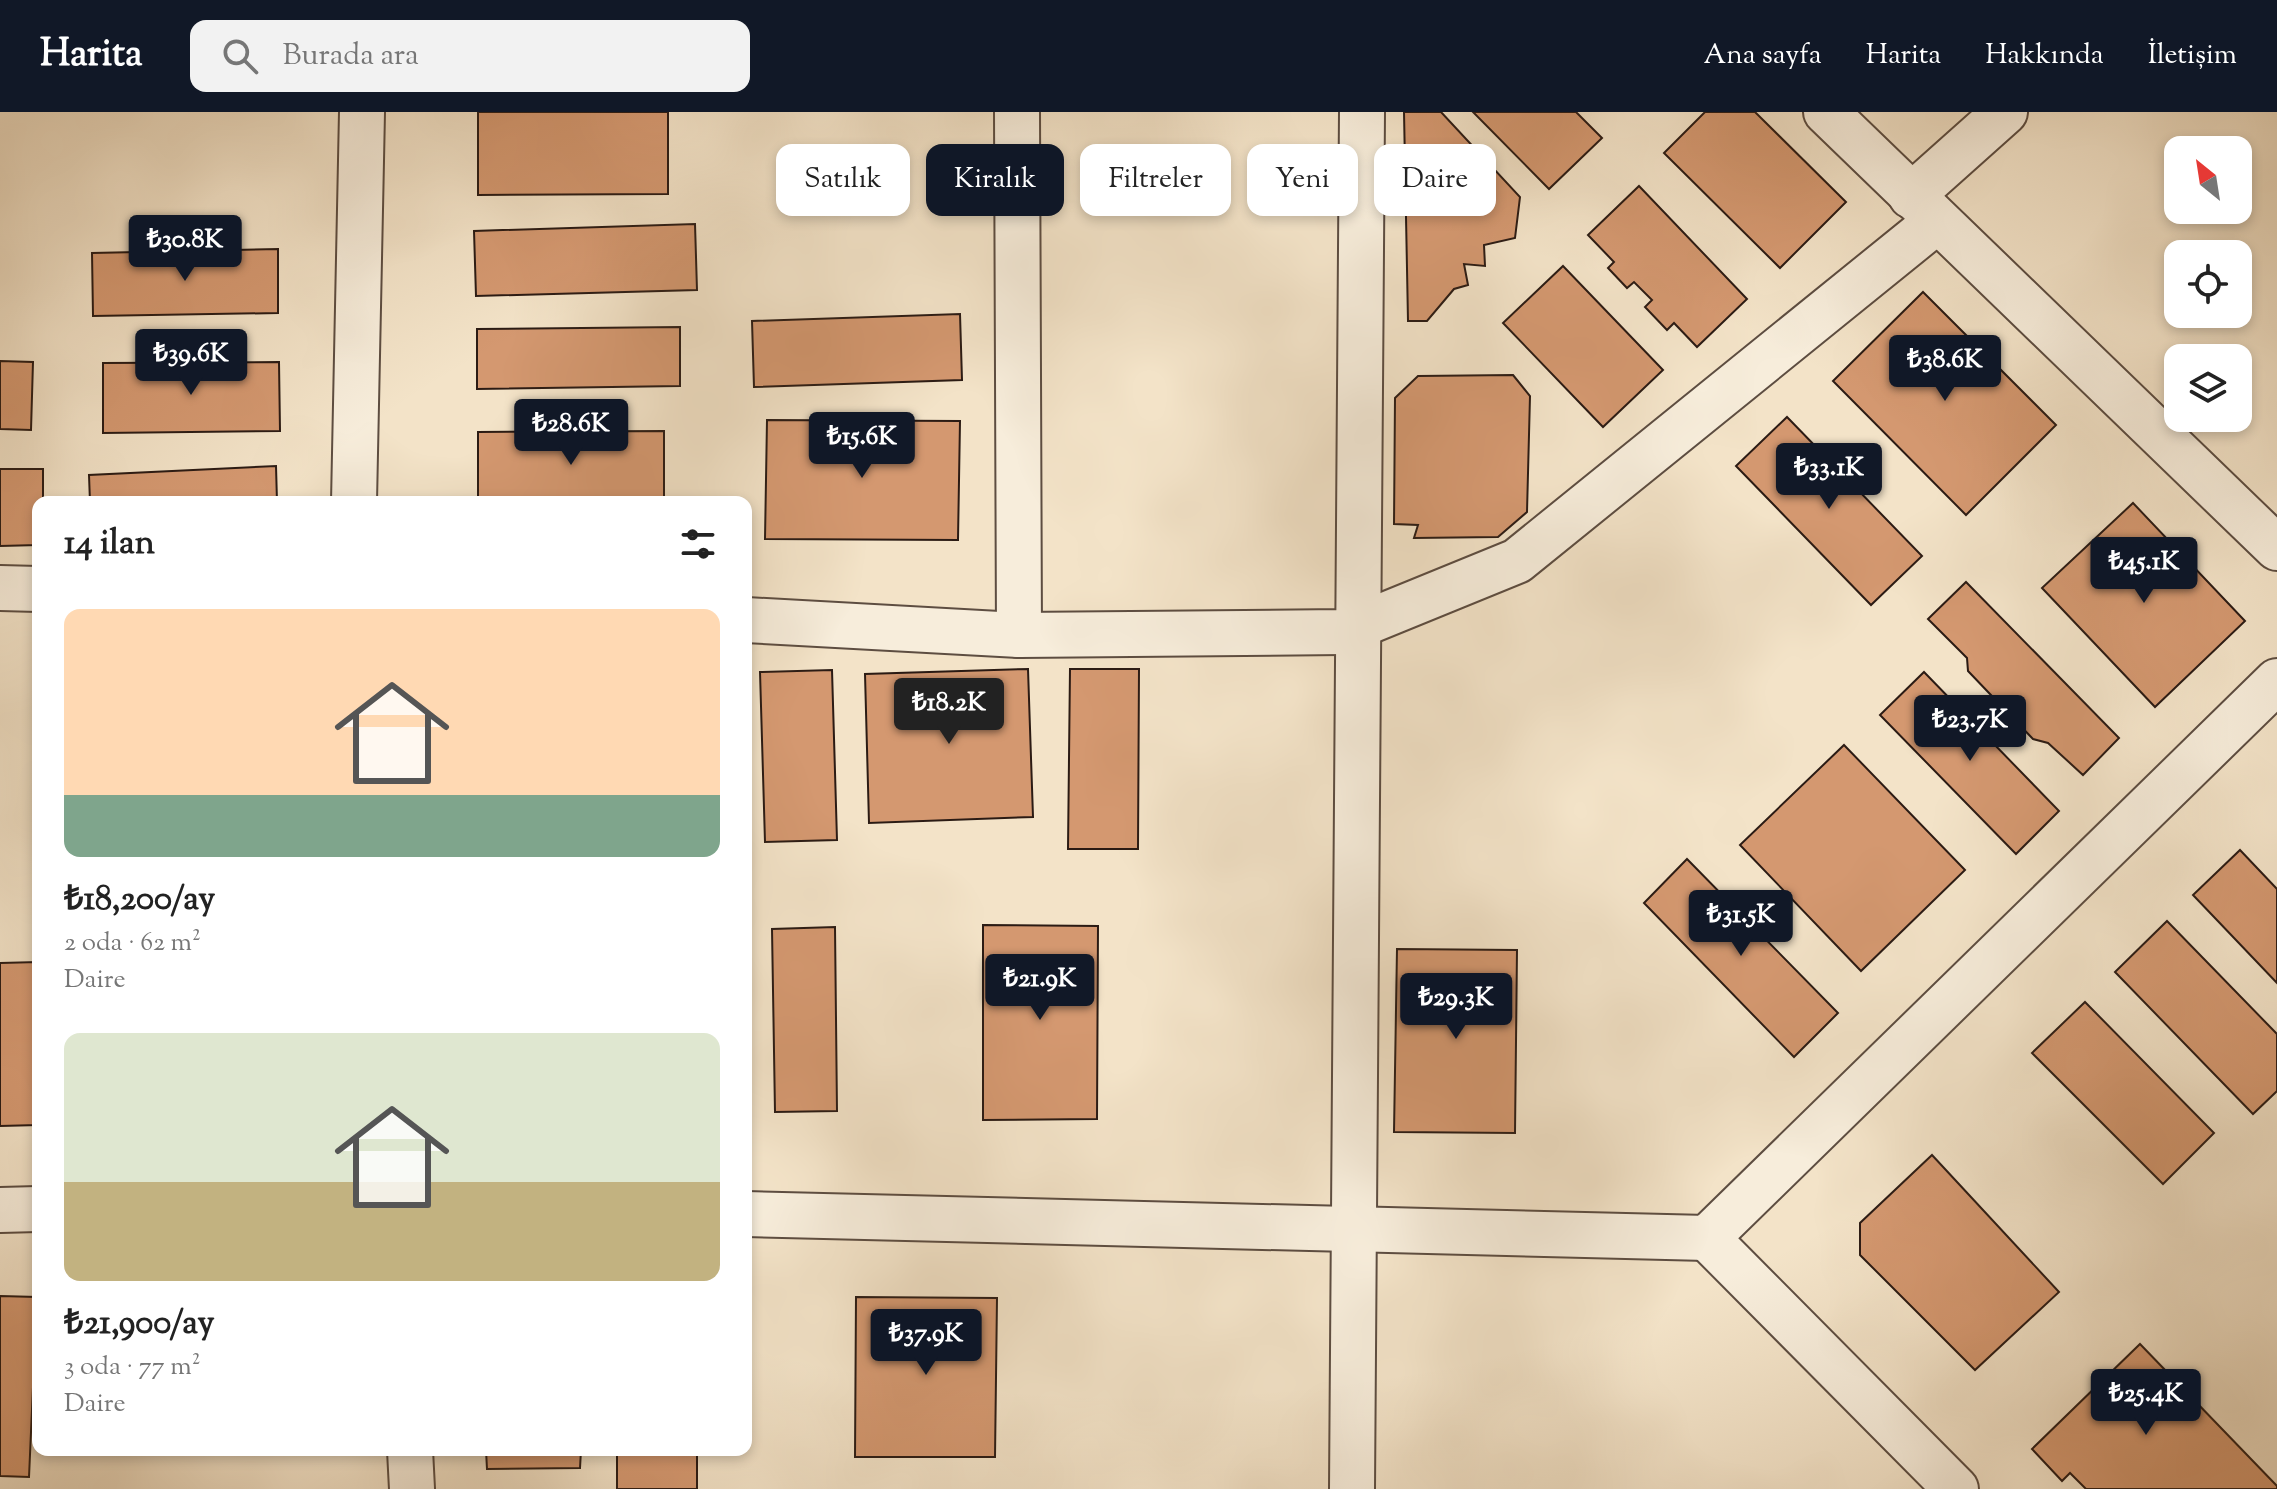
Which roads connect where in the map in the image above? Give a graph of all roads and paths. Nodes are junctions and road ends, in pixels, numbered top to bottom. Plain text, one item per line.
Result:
1 (362, 112) edge
2 (1017, 112) edge
3 (1362, 112) edge
4 (1826, 112) edge
5 (2005, 112) edge
6 (1924, 208) junction
7 (354, 496) edge
8 (2277, 548) edge
9 (0, 588) edge
10 (32, 589) edge
11 (752, 620) edge
12 (1358, 626) junction
13 (1019, 635) junction
14 (2277, 681) edge
15 (32, 1209) edge
16 (0, 1210) edge
17 (752, 1214) edge
18 (1354, 1229) junction
19 (1707, 1238) junction
20 (410, 1456) edge
21 (412, 1489) edge
22 (1352, 1489) edge
23 (1956, 1489) edge

1 - 7 street
2 - 13 street
3 - 12 street
4 - 6 street
5 - 6 street
6 - 8 street
6 - 12 street
9 - 10 street
11 - 13 street
12 - 13 street
12 - 18 street
14 - 19 street
15 - 16 street
17 - 18 street
18 - 19 street
18 - 22 street
19 - 23 street
20 - 21 street

